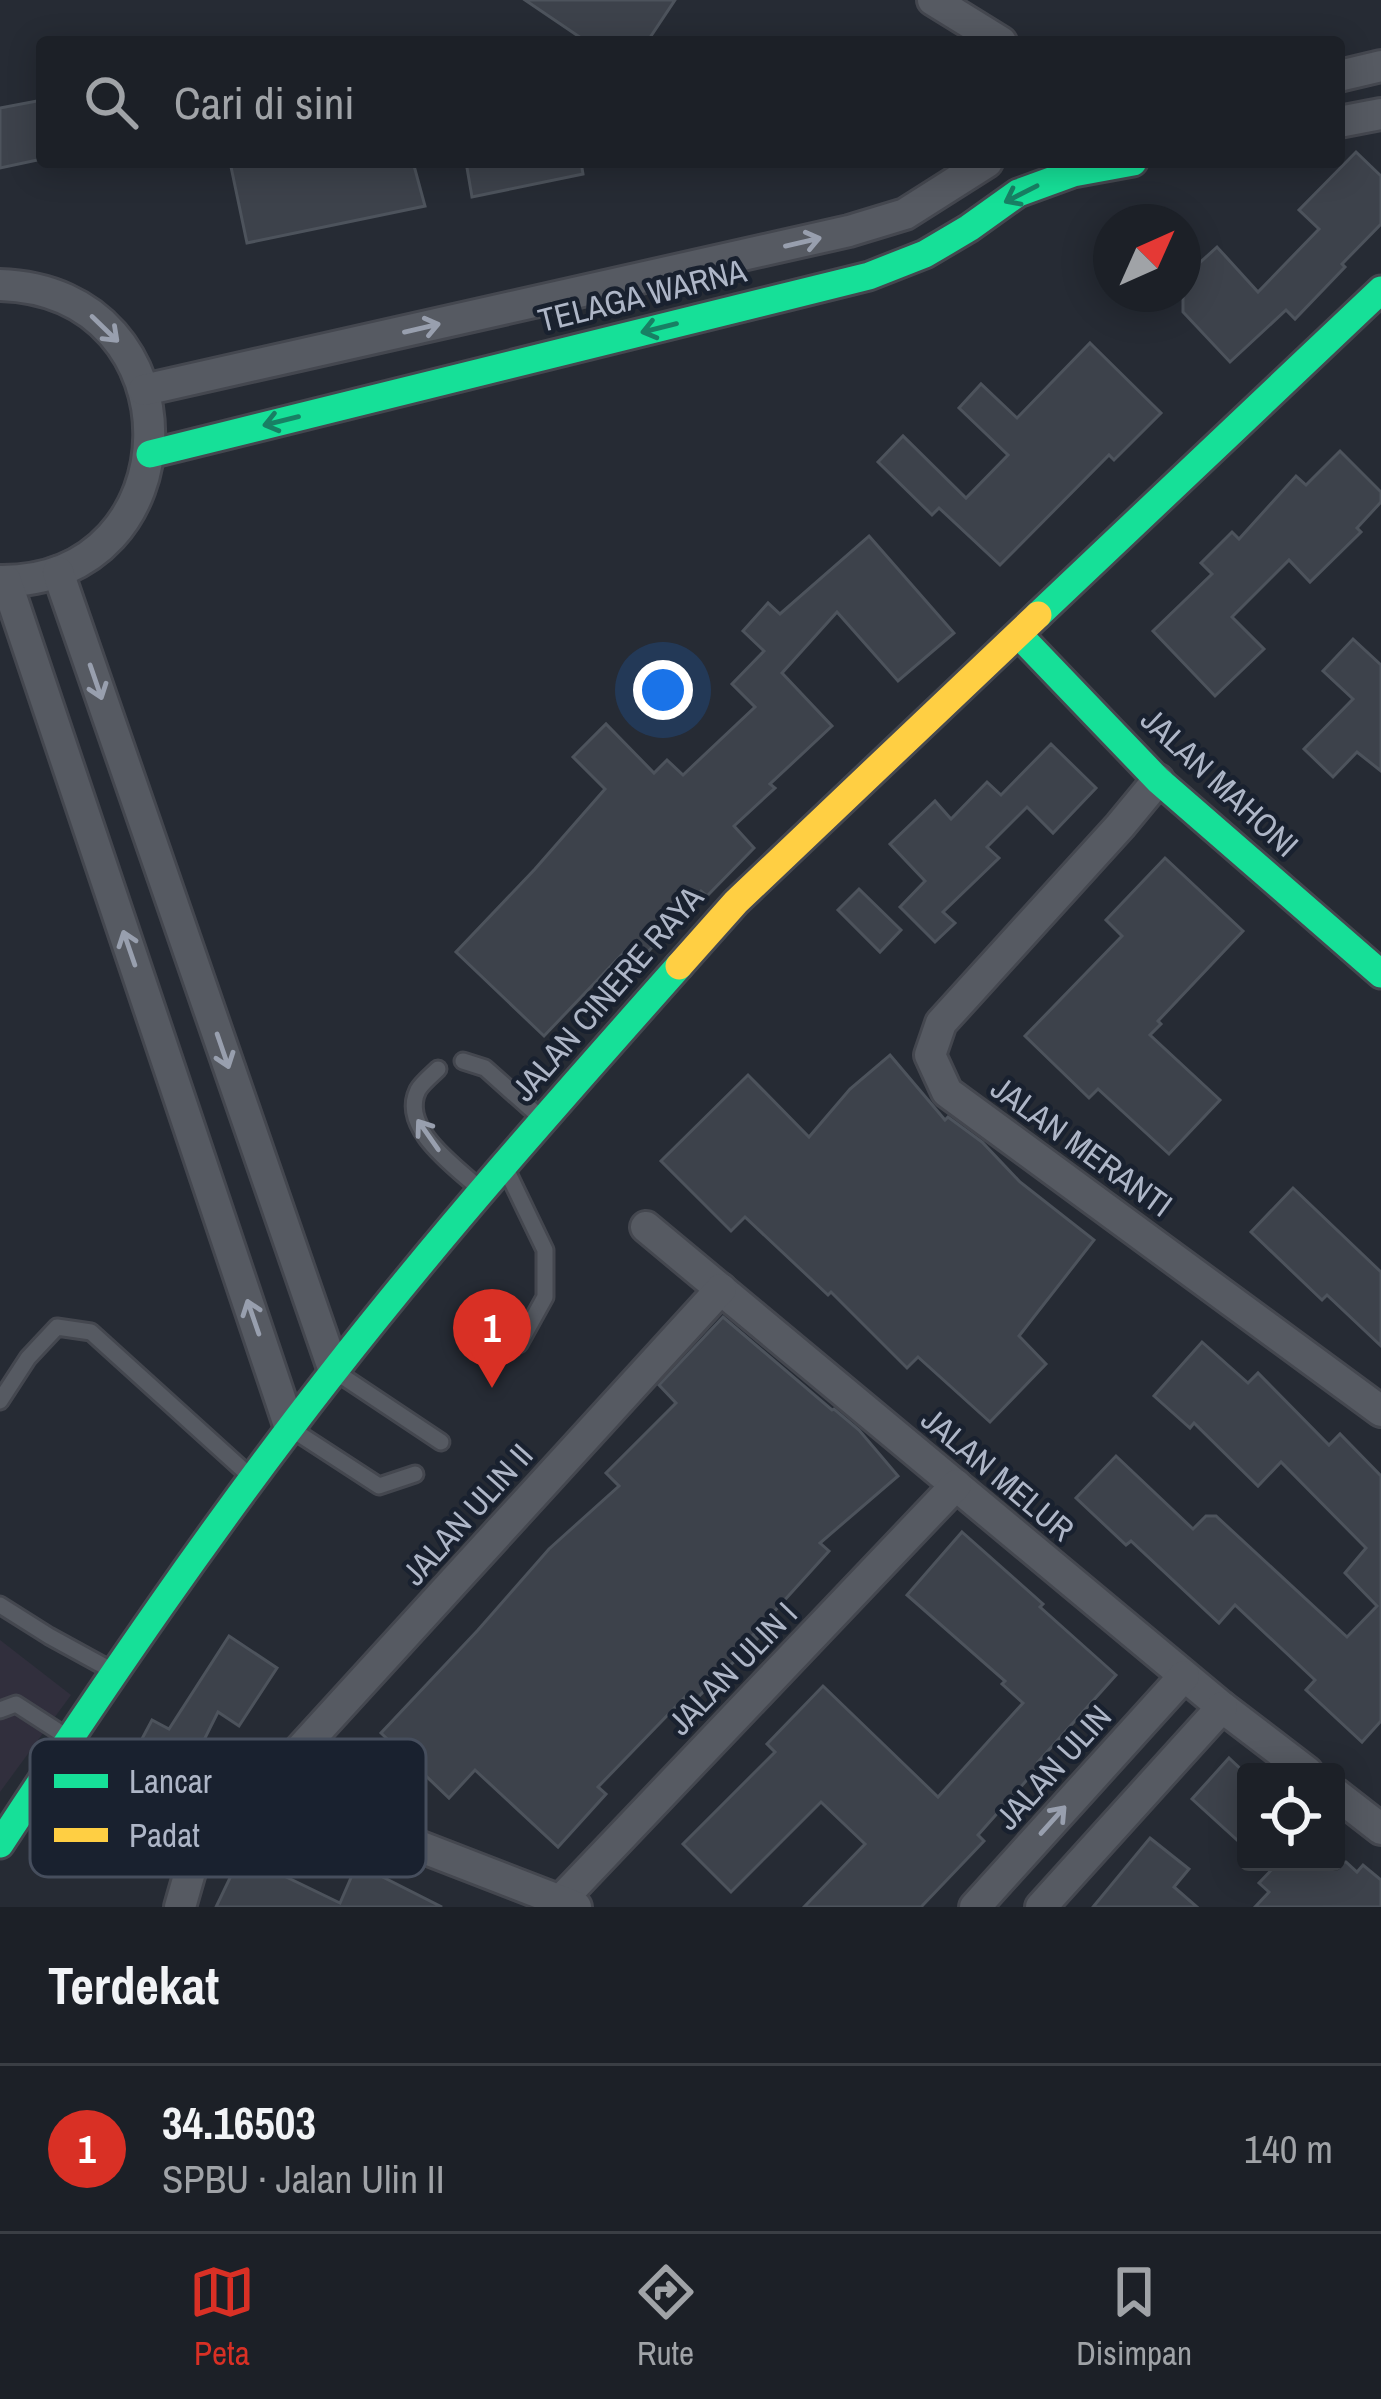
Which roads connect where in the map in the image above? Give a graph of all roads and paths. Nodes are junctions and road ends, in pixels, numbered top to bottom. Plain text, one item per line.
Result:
1 (932, 0) edge
2 (991, 36) edge
3 (1381, 66) edge
4 (1345, 75) edge
5 (1381, 114) edge
6 (1345, 121) edge
7 (978, 168) edge
8 (1097, 168) edge
9 (0, 285) edge
10 (1381, 290) edge
11 (144, 390) junction
12 (150, 454) junction
13 (58, 572) junction
14 (3, 581) edge
15 (1019, 635) junction
16 (1158, 780) junction
17 (1381, 974) edge
18 (463, 1061) dead end
19 (438, 1070) dead end
20 (543, 1120) junction
21 (504, 1164) junction
22 (482, 1191) junction
23 (646, 1227) dead end
24 (721, 1289) junction
25 (519, 1344) dead end
26 (334, 1371) junction
27 (0, 1401) edge
28 (1381, 1411) edge
29 (290, 1428) junction
30 (441, 1442) dead end
31 (415, 1474) dead end
32 (252, 1478) junction
33 (956, 1485) junction
34 (0, 1605) edge
35 (114, 1671) junction
36 (1184, 1676) junction
37 (0, 1694) edge
38 (8, 1707) edge
39 (1222, 1707) junction
40 (70, 1739) joint
41 (310, 1739) edge
42 (1295, 1763) edge
43 (30, 1799) edge
44 (1345, 1802) edge
45 (1381, 1829) edge
46 (0, 1844) edge
47 (426, 1849) edge
48 (189, 1877) edge
49 (568, 1904) edge
50 (180, 1907) edge
51 (974, 1907) edge
52 (1041, 1907) edge

1 - 2 street
3 - 4 street
5 - 6 street
11 -> 7 street, TELAGA WARNA
8 -> 12 main road, TELAGA WARNA
9 -> 11 street
10 - 15 main road, JALAN CINERE RAYA
11 - 12 street
12 - 13 street
13 - 14 street
13 -> 26 street
29 -> 14 street
15 - 16 main road, JALAN MAHONI
15 - 20 main road, JALAN CINERE RAYA
16 - 17 main road, JALAN MAHONI
16 - 28 street, JALAN MERANTI
18 - 20 lane
22 -> 19 lane
20 - 21 main road, JALAN CINERE RAYA
21 - 22 main road, JALAN CINERE RAYA
21 - 25 lane
22 - 26 main road, JALAN CINERE RAYA
23 - 24 street, JALAN MELUR
24 - 33 street, JALAN MELUR
24 - 41 street, JALAN ULIN II
26 - 29 main road, JALAN CINERE RAYA
26 - 30 lane
27 - 32 lane
29 - 31 lane
29 - 32 main road, JALAN CINERE RAYA
32 - 35 main road, JALAN CINERE RAYA
33 - 36 street, JALAN MELUR
33 - 49 street, JALAN ULIN I
34 - 35 lane
35 - 40 main road, JALAN CINERE RAYA
36 - 39 street, JALAN MELUR
51 -> 36 street, JALAN ULIN
37 - 38 lane
38 - 40 lane
39 - 42 street, JALAN MELUR
39 - 52 street
43 - 46 main road, JALAN CINERE RAYA
44 - 45 street
47 - 49 street
48 - 50 street

